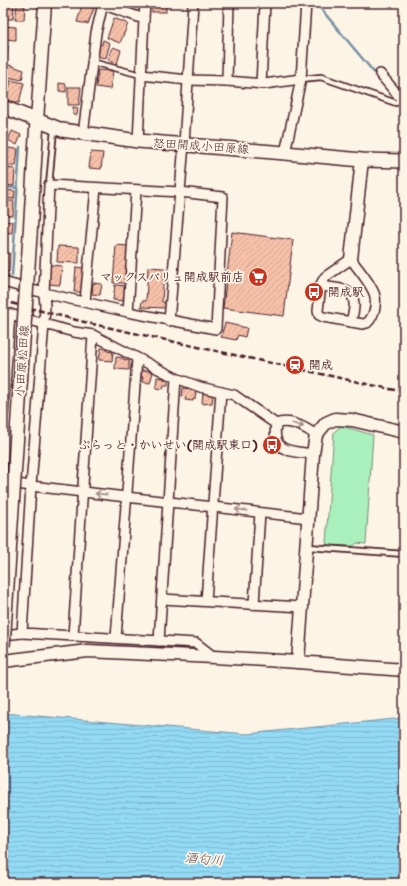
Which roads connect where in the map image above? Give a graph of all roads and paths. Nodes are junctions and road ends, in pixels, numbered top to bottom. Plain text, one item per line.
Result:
1 (45, 3) edge
2 (145, 3) edge
3 (193, 3) edge
4 (230, 3) edge
5 (265, 3) edge
6 (306, 3) edge
7 (101, 4) edge
8 (144, 18) junction
9 (92, 62) junction
10 (380, 74) dead end
11 (140, 75) junction
12 (301, 79) junction
13 (188, 80) junction
14 (226, 81) junction
15 (261, 84) junction
16 (401, 101) edge
17 (3, 107) edge
18 (37, 121) junction
19 (54, 128) junction
20 (83, 134) junction
21 (138, 141) junction
22 (184, 144) junction
23 (285, 153) junction
24 (362, 160) junction
25 (404, 161) edge
26 (49, 185) junction
27 (96, 188) junction
28 (136, 190) junction
29 (180, 192) junction
30 (351, 259) junction
31 (3, 282) edge
32 (320, 286) junction
33 (44, 293) junction
34 (84, 302) junction
35 (128, 312) junction
36 (6, 313) edge
37 (169, 321) junction
38 (351, 322) junction
39 (44, 324) junction
40 (93, 335) junction
41 (137, 359) junction
42 (176, 378) junction
43 (221, 392) junction
44 (3, 414) edge
45 (276, 424) junction
46 (404, 432) edge
47 (316, 435) junction
48 (313, 454) junction
49 (3, 482) edge
50 (31, 486) junction
51 (82, 492) junction
52 (126, 496) junction
53 (168, 502) junction
54 (213, 507) junction
55 (260, 513) junction
56 (308, 518) junction
57 (306, 547) junction
58 (404, 554) edge
59 (162, 599) junction
60 (206, 601) junction
61 (254, 604) junction
62 (302, 607) junction
63 (22, 633) junction
64 (3, 635) edge
65 (74, 636) junction
66 (116, 638) junction
67 (159, 641) junction
68 (3, 647) edge
69 (214, 657) junction
70 (3, 661) edge
71 (298, 662) junction
72 (404, 670) edge

1 - 18 street
2 - 8 street
3 - 13 street
4 - 14 street
5 - 15 street
6 - 12 street
7 - 8 street
7 - 9 street
8 - 11 street
9 - 11 lane
9 - 20 street
10 - 16 street
11 - 13 street
11 - 21 street
12 - 15 street
12 - 16 lane
12 - 23 street
13 - 14 street
13 - 22 street
14 - 15 street
17 - 18 main road, 怒田開成小田原線
18 - 19 main road, 怒田開成小田原線
18 - 68 main road, 小田原松田線, bridge
19 - 20 main road, 怒田開成小田原線
19 - 26 lane
20 - 21 main road, 怒田開成小田原線
21 - 22 main road, 怒田開成小田原線
22 - 23 main road, 怒田開成小田原線
22 - 29 street
23 - 24 main road, 怒田開成小田原線
24 - 25 main road, 怒田開成小田原線
24 - 30 street
26 - 27 street
26 - 33 street
27 - 28 street
27 - 34 street
28 - 29 street
28 - 35 street
29 - 37 street
29 - 37 street
30 - 32 street
30 - 38 street
31 - 33 street
32 - 38 street
32 - 38 street
33 - 34 street
33 - 39 street
34 - 35 street
35 - 37 street
36 - 39 street
36 - 44 street
39 - 40 street
39 - 50 street
40 - 41 street
40 - 51 street
41 - 42 street
41 - 52 street
42 - 43 street
42 - 53 street
43 - 45 street
43 - 54 street
45 -> 47 street
45 - 48 street
46 - 47 street
47 - 48 street
48 - 56 street
49 - 50 street
50 - 51 street
50 - 63 street
52 -> 51 street
51 - 65 street
52 - 53 street
52 - 66 street
53 - 54 street
53 - 59 street
55 -> 54 street
54 - 60 street
55 - 56 street
55 - 61 street
56 - 57 street
57 - 58 lane
57 - 62 street
59 - 60 street
59 - 67 street
60 - 61 street
61 - 62 street
62 - 71 street
63 - 64 street
63 - 65 street
65 - 66 street
66 - 67 street
67 - 69 street
69 - 70 street
69 - 71 street
71 - 72 street

